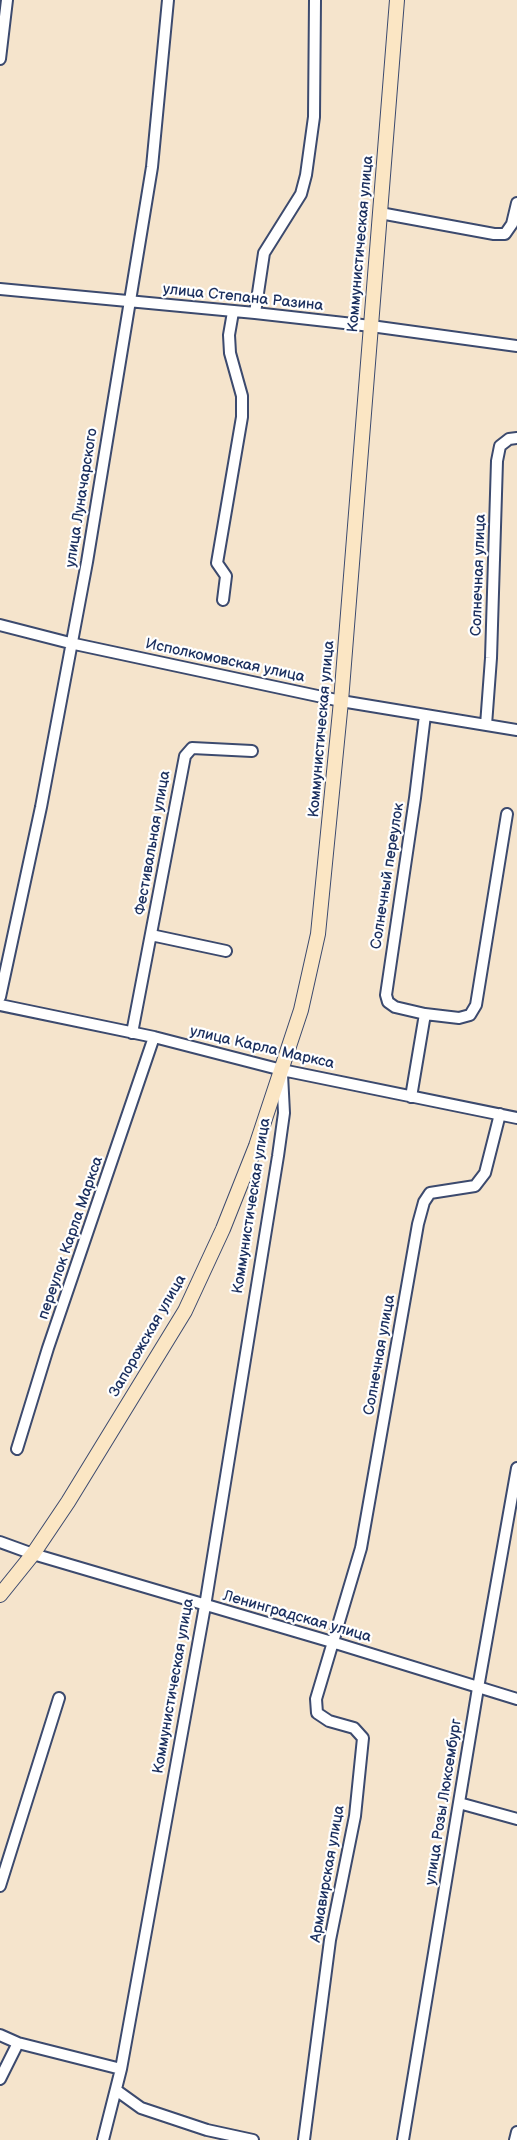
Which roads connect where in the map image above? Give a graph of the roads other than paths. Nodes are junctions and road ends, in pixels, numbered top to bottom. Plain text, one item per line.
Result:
1 (8, 0) edge
2 (168, 0) edge
3 (315, 0) edge
4 (397, 0) edge
5 (0, 58) edge
6 (517, 203) edge
7 (380, 213) junction
8 (0, 289) edge
9 (129, 301) junction
10 (233, 312) junction
11 (255, 314) junction
12 (371, 326) junction
13 (517, 346) edge
14 (517, 438) edge
15 (223, 600) dead end
16 (0, 625) edge
17 (70, 643) junction
18 (341, 701) junction
19 (425, 715) junction
20 (486, 725) junction
21 (517, 730) edge
22 (252, 751) dead end
23 (507, 814) dead end
24 (152, 935) junction
25 (226, 951) dead end
26 (0, 997) edge
27 (0, 1005) edge
28 (424, 1014) junction
29 (132, 1033) junction
30 (154, 1037) junction
31 (282, 1070) junction
32 (411, 1097) junction
33 (500, 1114) junction
34 (517, 1118) edge
35 (17, 1449) dead end
36 (517, 1468) edge
37 (0, 1542) edge
38 (33, 1554) junction
39 (0, 1595) edge
40 (205, 1606) junction
41 (332, 1642) junction
42 (478, 1688) junction
43 (59, 1698) dead end
44 (517, 1700) edge
45 (459, 1803) junction
46 (517, 1819) edge
47 (0, 1886) edge
48 (0, 2035) edge
49 (18, 2043) junction
50 (121, 2069) junction
51 (0, 2079) edge
52 (116, 2090) junction
53 (517, 2132) edge
54 (206, 2135) edge
55 (103, 2140) edge
56 (253, 2140) edge
57 (304, 2140) edge
58 (403, 2140) edge
59 (515, 2140) edge

1 - 5 street
2 - 9 street, улица Луначарского
3 - 11 street
4 - 7 main road, Коммунистическая улица
6 - 7 street
7 - 12 main road, Коммунистическая улица
8 - 9 street, улица Степана Разина
9 - 10 street, улица Степана Разина
9 - 17 street, улица Луначарского
10 - 11 street, улица Степана Разина
10 - 15 street
11 - 12 street, улица Степана Разина
12 - 13 street, улица Степана Разина
12 - 18 main road, Коммунистическая улица
14 - 20 street, Солнечная улица
16 - 17 street, Исполкомовская улица
17 - 18 street, Исполкомовская улица
17 - 26 street, улица Луначарского
18 - 19 street, Исполкомовская улица
18 - 31 main road, Коммунистическая улица
19 - 20 street, Исполкомовская улица
19 - 28 street, Солнечный переулок
20 - 21 street, Исполкомовская улица
22 - 24 street, Фестивальная улица
23 - 28 street
24 - 25 street, Фестивальная улица
24 - 29 street, Фестивальная улица
27 - 29 street, улица Карла Маркса
28 - 32 street
29 - 30 street, улица Карла Маркса
30 - 31 street, улица Карла Маркса
30 - 35 street, переулок Карла Маркса
31 - 32 street, улица Карла Маркса
31 - 38 main road, Запорожская улица
31 - 40 street, Коммунистическая улица
32 - 33 street, улица Карла Маркса
33 - 34 street, улица Карла Маркса
33 - 41 street, Солнечная улица
36 - 42 street, улица Розы Люксембург
37 - 38 street, Ленинградская улица
38 - 39 main road, Запорожская улица
38 - 40 street, Ленинградская улица
40 - 41 street, Ленинградская улица
40 - 50 street, Коммунистическая улица
41 - 42 street, Ленинградская улица
41 - 57 street, Армавирская улица
42 - 44 street, Ленинградская улица
42 - 45 street, улица Розы Люксембург
43 - 47 street
45 - 46 street
45 - 58 street, улица Розы Люксембург
48 - 49 street
49 - 50 street
49 - 51 street
50 - 52 street, Коммунистическая улица
52 - 54 street
52 - 55 street, Коммунистическая улица
53 - 59 street
54 - 56 street

